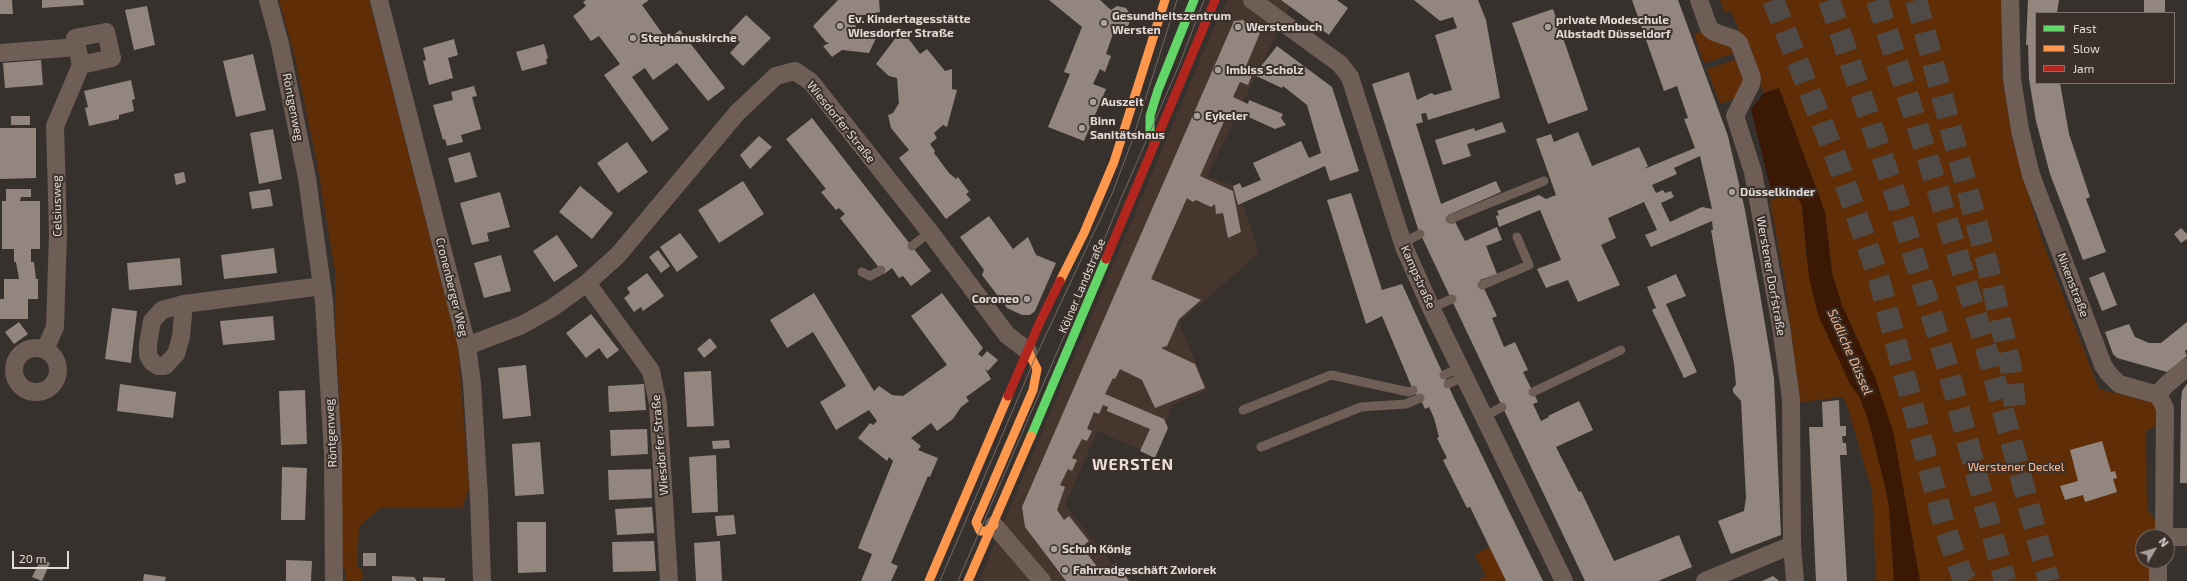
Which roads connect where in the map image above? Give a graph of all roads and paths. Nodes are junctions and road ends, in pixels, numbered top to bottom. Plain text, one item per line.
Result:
1 (268, 0) edge
2 (379, 0) edge
3 (1165, 0) edge
4 (1194, 0) edge
5 (1215, 0) edge
6 (1252, 0) edge
7 (1699, 0) edge
8 (2010, 0) edge
9 (77, 47) junction
10 (0, 53) edge
11 (81, 65) junction
12 (1152, 147) junction
13 (1544, 181) dead end
14 (1450, 220) dead end
15 (930, 232) junction
16 (1420, 234) dead end
17 (1517, 237) dead end
18 (1403, 243) junction
19 (912, 246) dead end
20 (881, 270) dead end
21 (862, 272) dead end
22 (587, 283) junction
23 (1482, 285) dead end
24 (322, 286) junction
25 (1452, 299) dead end
26 (184, 304) dead end
27 (1431, 308) junction
28 (467, 346) junction
29 (45, 350) dead end
30 (1621, 350) dead end
31 (1028, 351) junction
32 (2187, 368) edge
33 (1463, 372) junction
34 (1444, 375) dead end
35 (1448, 384) dead end
36 (1413, 390) dead end
37 (1533, 392) dead end
38 (2158, 395) junction
39 (1420, 398) dead end
40 (1502, 407) dead end
41 (1243, 410) dead end
42 (1484, 416) junction
43 (1261, 447) dead end
44 (994, 525) junction
45 (2164, 529) edge
46 (2175, 537) edge
47 (2187, 537) edge
48 (1792, 545) junction
49 (2158, 569) edge
50 (334, 581) edge
51 (482, 581) edge
52 (669, 581) edge
53 (929, 581) edge
54 (968, 581) edge
55 (1042, 581) edge
56 (1564, 581) edge
57 (1705, 581) edge
58 (1795, 581) edge
59 (2158, 581) edge

1 - 24 street, Röntgenweg
2 - 28 street, Cronenberger Weg
3 - 31 main road, Kölner Landstraße
4 - 12 main road
5 - 12 main road, Kölner Landstraße
6 - 18 street, Kampstraße
7 - 48 street, Werstener Dorfstraße
8 - 38 street, Nixenstraße
9 - 10 street
9 - 11 street
9 - 11 street
11 - 29 street, Celsiusweg
12 - 44 main road, Kölner Landstraße
13 - 14 lane
15 - 19 lane
15 - 22 street, Wiesdorfer Straße
15 - 31 street, Wiesdorfer Straße
16 - 18 lane
17 - 23 lane
18 - 27 street, Kampstraße
20 - 21 lane
22 - 28 street, Wiesdorfer Straße
22 - 52 street, Wiesdorfer Straße
24 - 26 street
24 - 50 street, Röntgenweg
25 - 27 lane
27 - 33 street, Kampstraße
28 - 51 street, Cronenberger Weg
30 - 37 lane
31 - 44 main road
31 - 53 main road, Kölner Landstraße
32 - 38 street
33 - 34 lane
33 - 35 lane
33 - 42 street, Kampstraße
36 - 41 lane
38 - 45 street
39 - 43 lane
40 - 42 lane
42 - 56 street, Kampstraße
44 - 54 main road, Kölner Landstraße
44 - 55 street
46 - 47 street
48 - 57 street
48 - 58 street, Werstener Dorfstraße
49 - 59 street

